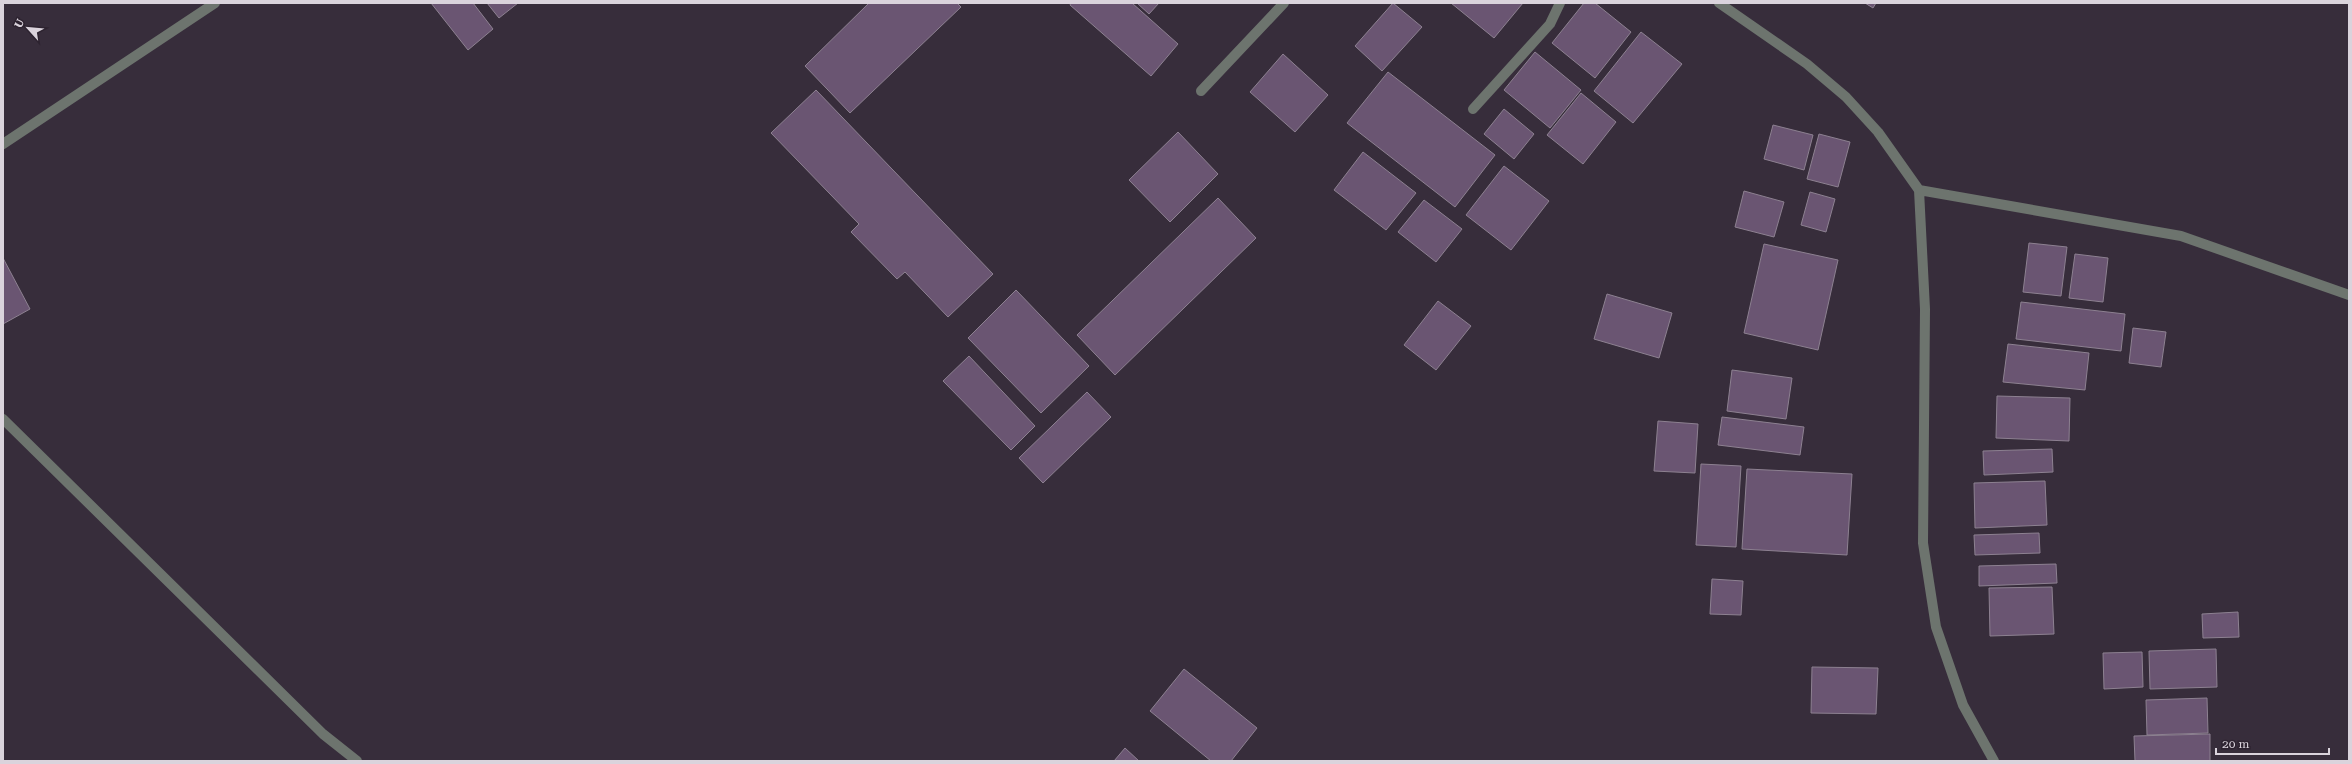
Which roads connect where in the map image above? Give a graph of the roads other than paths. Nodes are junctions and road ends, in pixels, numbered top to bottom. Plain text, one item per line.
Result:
1 (215, 3) edge
2 (1284, 3) edge
3 (1560, 3) edge
4 (1719, 3) edge
5 (1201, 91) dead end
6 (1473, 109) dead end
7 (3, 144) edge
8 (1919, 190) junction
9 (2349, 295) edge
10 (3, 419) edge
11 (357, 761) edge
12 (1994, 761) edge

1 - 7 street
2 - 5 street
3 - 6 street
4 - 8 street
8 - 9 street
8 - 12 street
10 - 11 street

